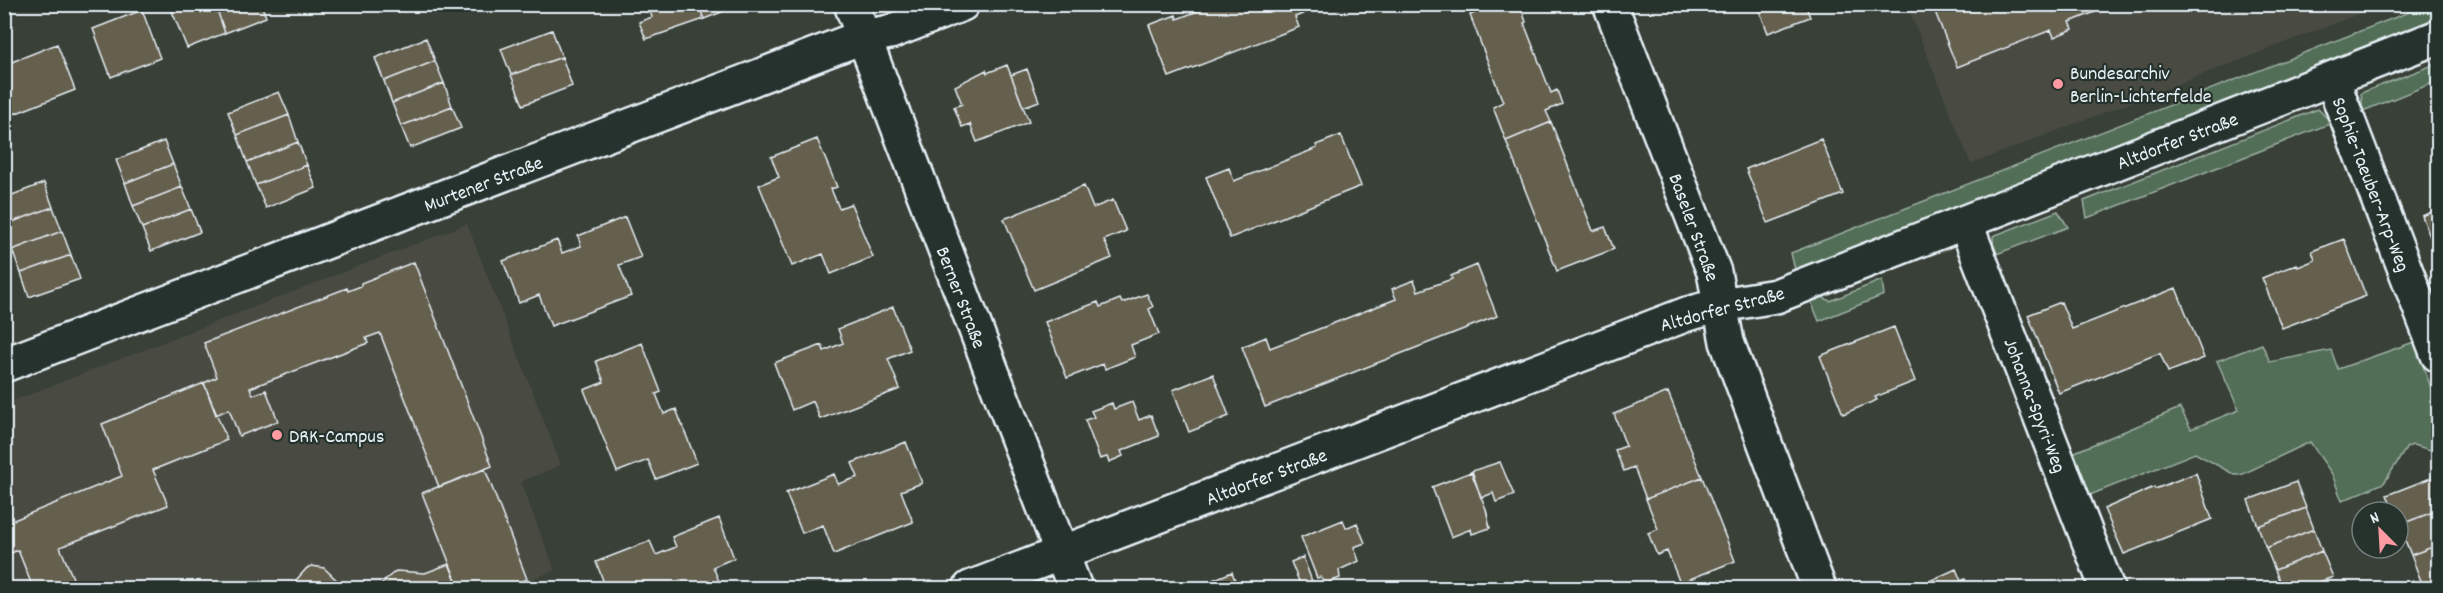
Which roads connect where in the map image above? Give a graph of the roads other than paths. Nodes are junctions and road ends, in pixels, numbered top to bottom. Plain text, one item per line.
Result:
1 (851, 4) edge
2 (962, 4) edge
3 (1610, 4) edge
4 (862, 37) junction
5 (2439, 38) edge
6 (2332, 79) junction
7 (1965, 222) junction
8 (1720, 305) junction
9 (2439, 355) edge
10 (4, 365) edge
11 (1061, 553) junction
12 (970, 588) edge
13 (1075, 588) edge
14 (1819, 588) edge
15 (2107, 588) edge

1 - 4 street, Berner Straße
2 - 4 street, Murtener Straße
3 - 8 street, Baseler Straße
4 - 10 street, Murtener Straße
4 - 11 street, Berner Straße
5 - 6 street, Altdorfer Straße
6 - 7 street, Altdorfer Straße
6 - 9 street, Sophie-Taeuber-Arp-Weg
7 - 8 street, Altdorfer Straße
7 - 15 street, Johanna-Spyri-Weg
8 - 11 street, Altdorfer Straße
8 - 14 street, Baseler Straße
11 - 12 street, Altdorfer Straße
11 - 13 street, Berner Straße

